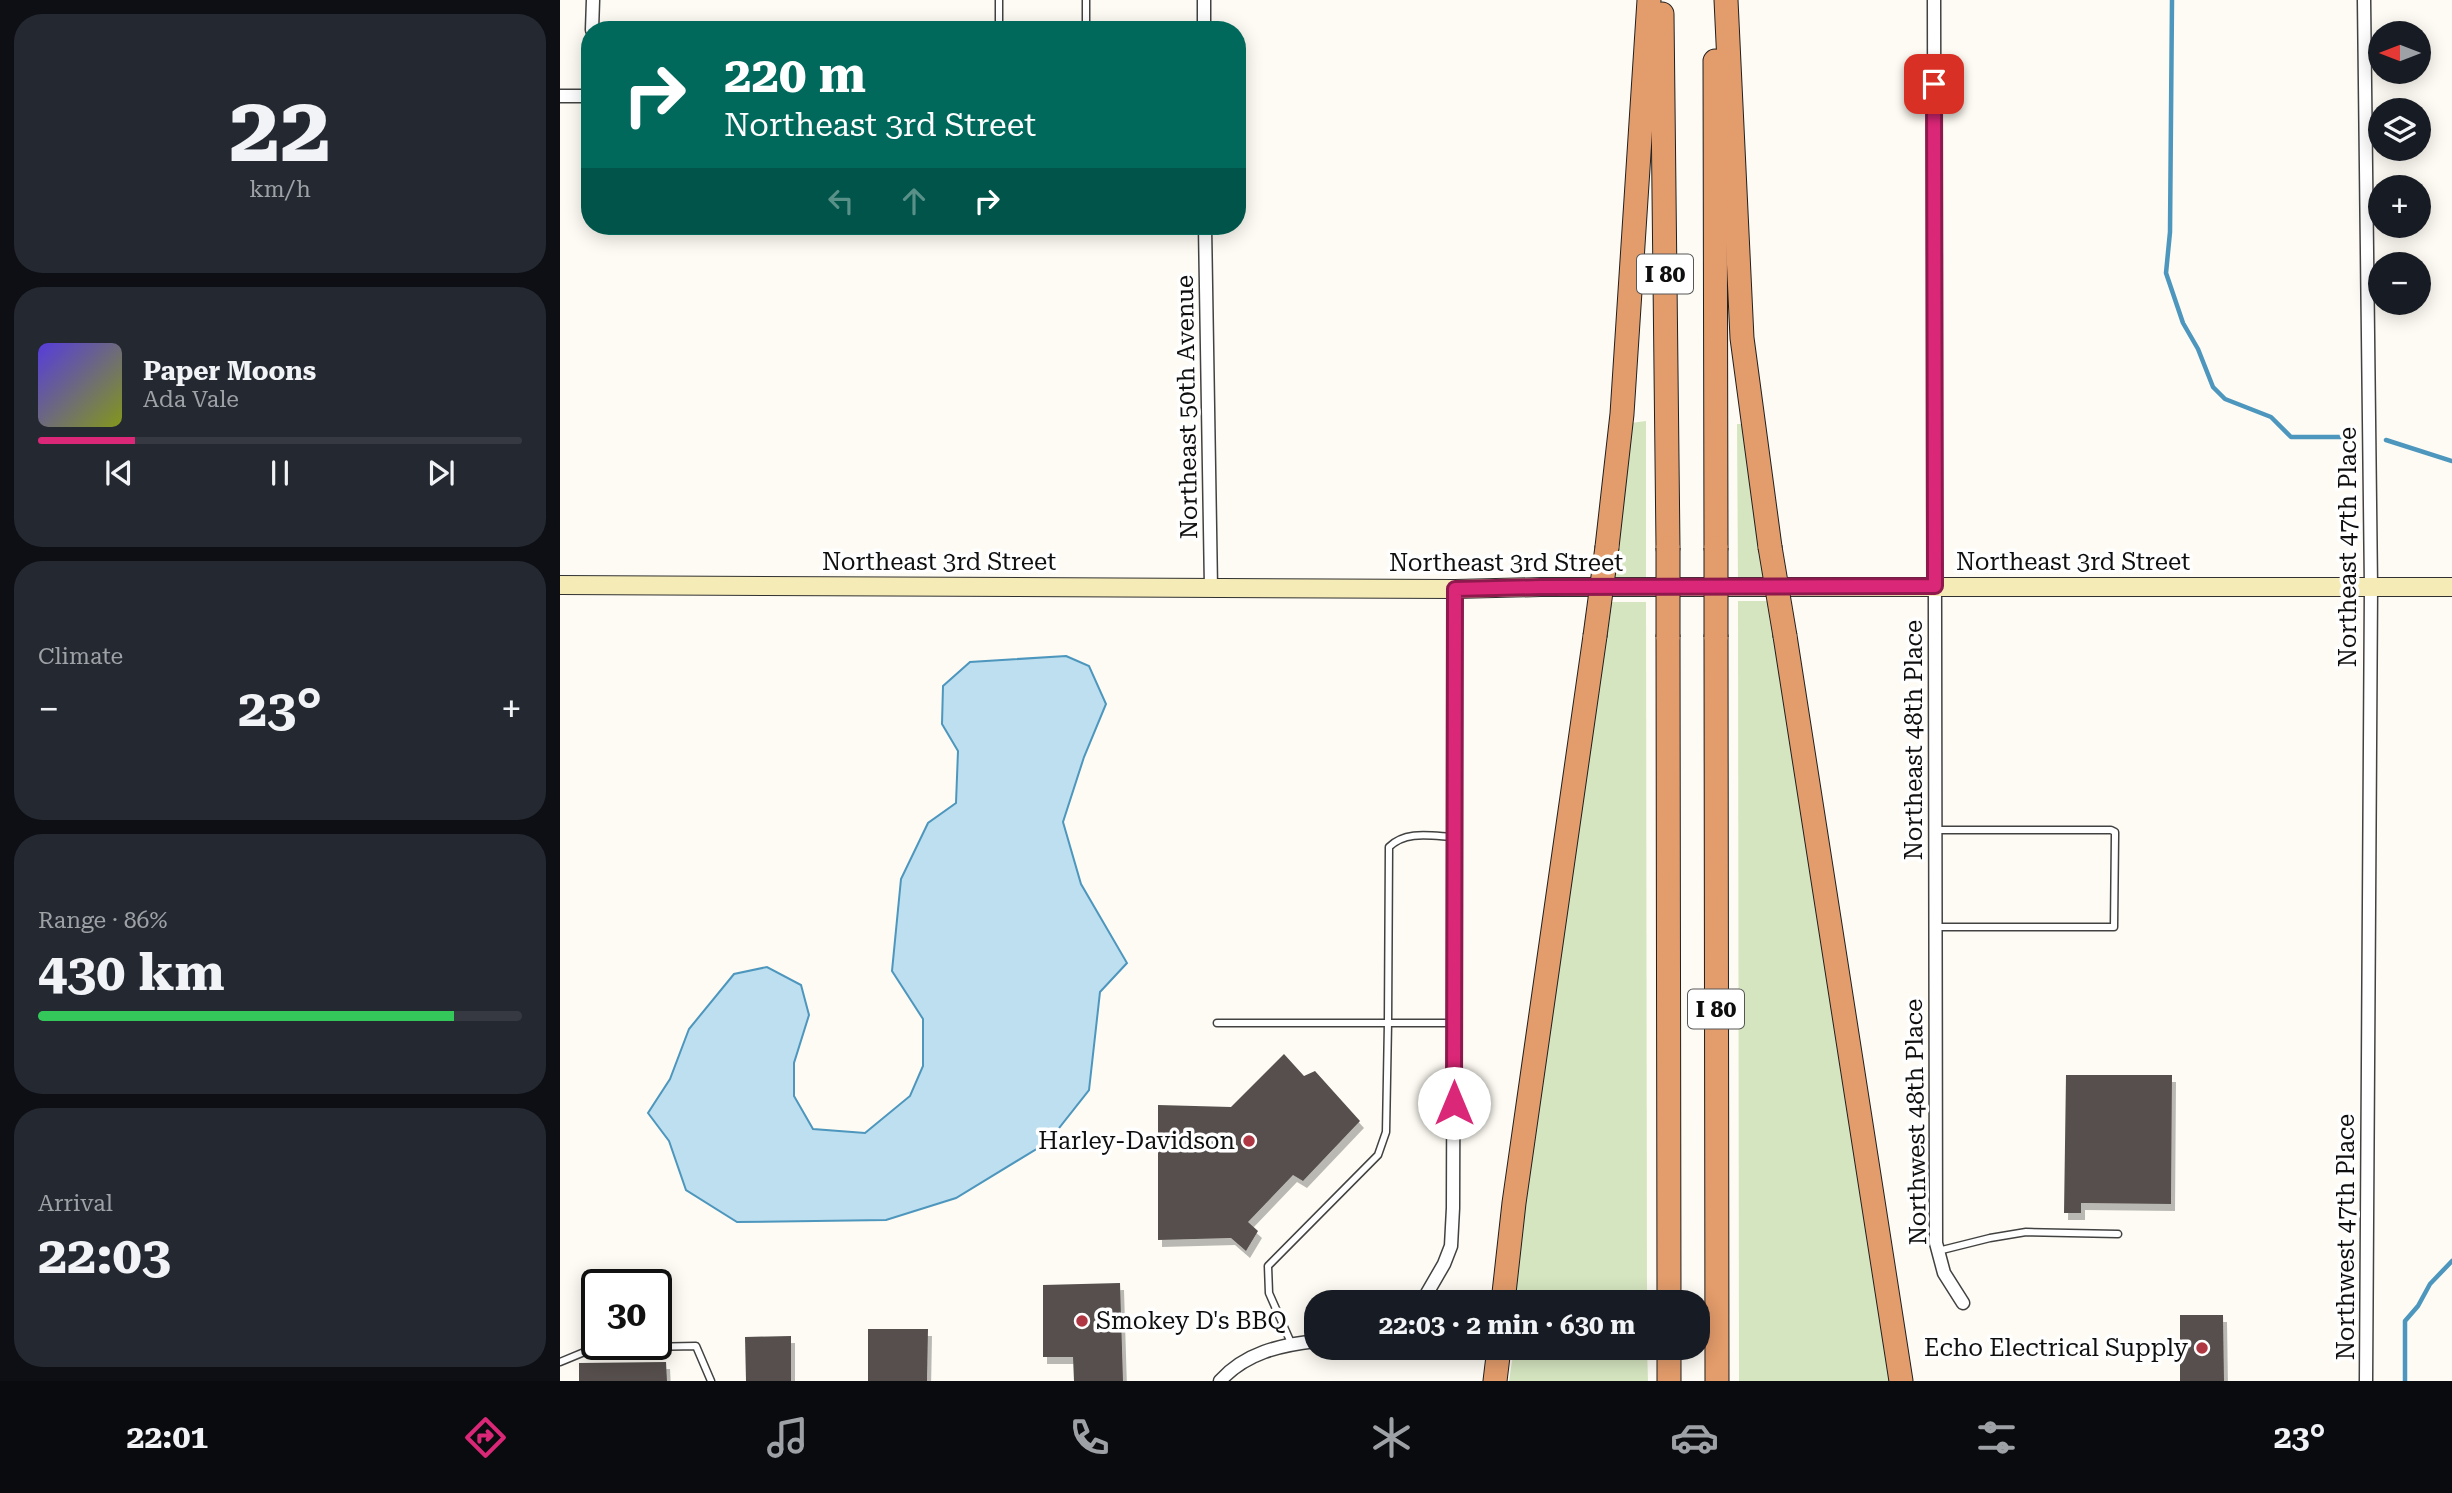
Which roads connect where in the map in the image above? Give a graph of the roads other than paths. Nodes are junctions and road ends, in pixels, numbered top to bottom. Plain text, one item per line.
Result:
1 (593, 0) edge
2 (999, 0) edge
3 (1086, 0) edge
4 (1204, 0) edge
5 (1649, 0) edge
6 (1662, 0) edge
7 (1716, 0) edge
8 (1726, 0) edge
9 (1934, 0) edge
10 (2364, 0) edge
11 (592, 21) edge
12 (999, 21) edge
13 (1086, 21) edge
14 (1204, 21) edge
15 (560, 96) edge
16 (581, 96) edge
17 (1205, 235) edge
18 (560, 585) edge
19 (1935, 586) junction
20 (2371, 587) junction
21 (2452, 587) edge
22 (1212, 588) junction
23 (1455, 589) junction
24 (1935, 830) junction
25 (1454, 837) junction
26 (1935, 927) junction
27 (1935, 976) joint
28 (1217, 1023) dead end
29 (1388, 1023) junction
30 (1454, 1023) junction
31 (2367, 1094) joint
32 (2118, 1234) dead end
33 (1938, 1251) junction
34 (1429, 1290) edge
35 (1504, 1290) edge
36 (1669, 1290) edge
37 (1963, 1303) dead end
38 (1304, 1343) edge
39 (1292, 1345) junction
40 (1498, 1360) edge
41 (1669, 1360) edge
42 (560, 1363) edge
43 (711, 1381) edge
44 (1220, 1381) edge
45 (1495, 1381) edge
46 (1669, 1381) edge
47 (1717, 1381) edge
48 (1901, 1381) edge
49 (2367, 1381) edge

1 - 11 street
2 - 12 lane
3 - 13 lane
4 - 14 street
5 - 35 highway, bridge
6 - 36 highway, I 80, bridge
7 - 47 highway, I 80, bridge
8 - 48 highway, bridge
9 - 19 street, Northeast 48th Place
10 - 20 street, Northeast 47th Place
15 - 16 street
17 - 22 street, Northeast 50th Avenue
18 - 22 street, Northeast 3rd Street
19 - 20 street, Northeast 3rd Street
19 - 23 street, Northeast 3rd Street
19 - 24 street, Northeast 48th Place
20 - 21 street, Northeast 3rd Street
20 - 31 street, Northeast 47th Place
22 - 23 street, Northeast 3rd Street
23 - 25 street
24 - 26 street, Northeast 48th Place
24 - 26 lane
25 - 29 lane
25 - 30 street
26 - 27 street, Northeast 48th Place
27 - 33 street, Northwest 48th Place
28 - 29 lane
29 - 30 lane
29 - 39 lane
30 - 34 street
31 - 49 street, Northwest 47th Place
32 - 33 lane
33 - 37 street, Northwest 48th Place
38 - 39 street
39 - 44 street
40 - 45 highway
41 - 46 highway
42 - 43 lane

